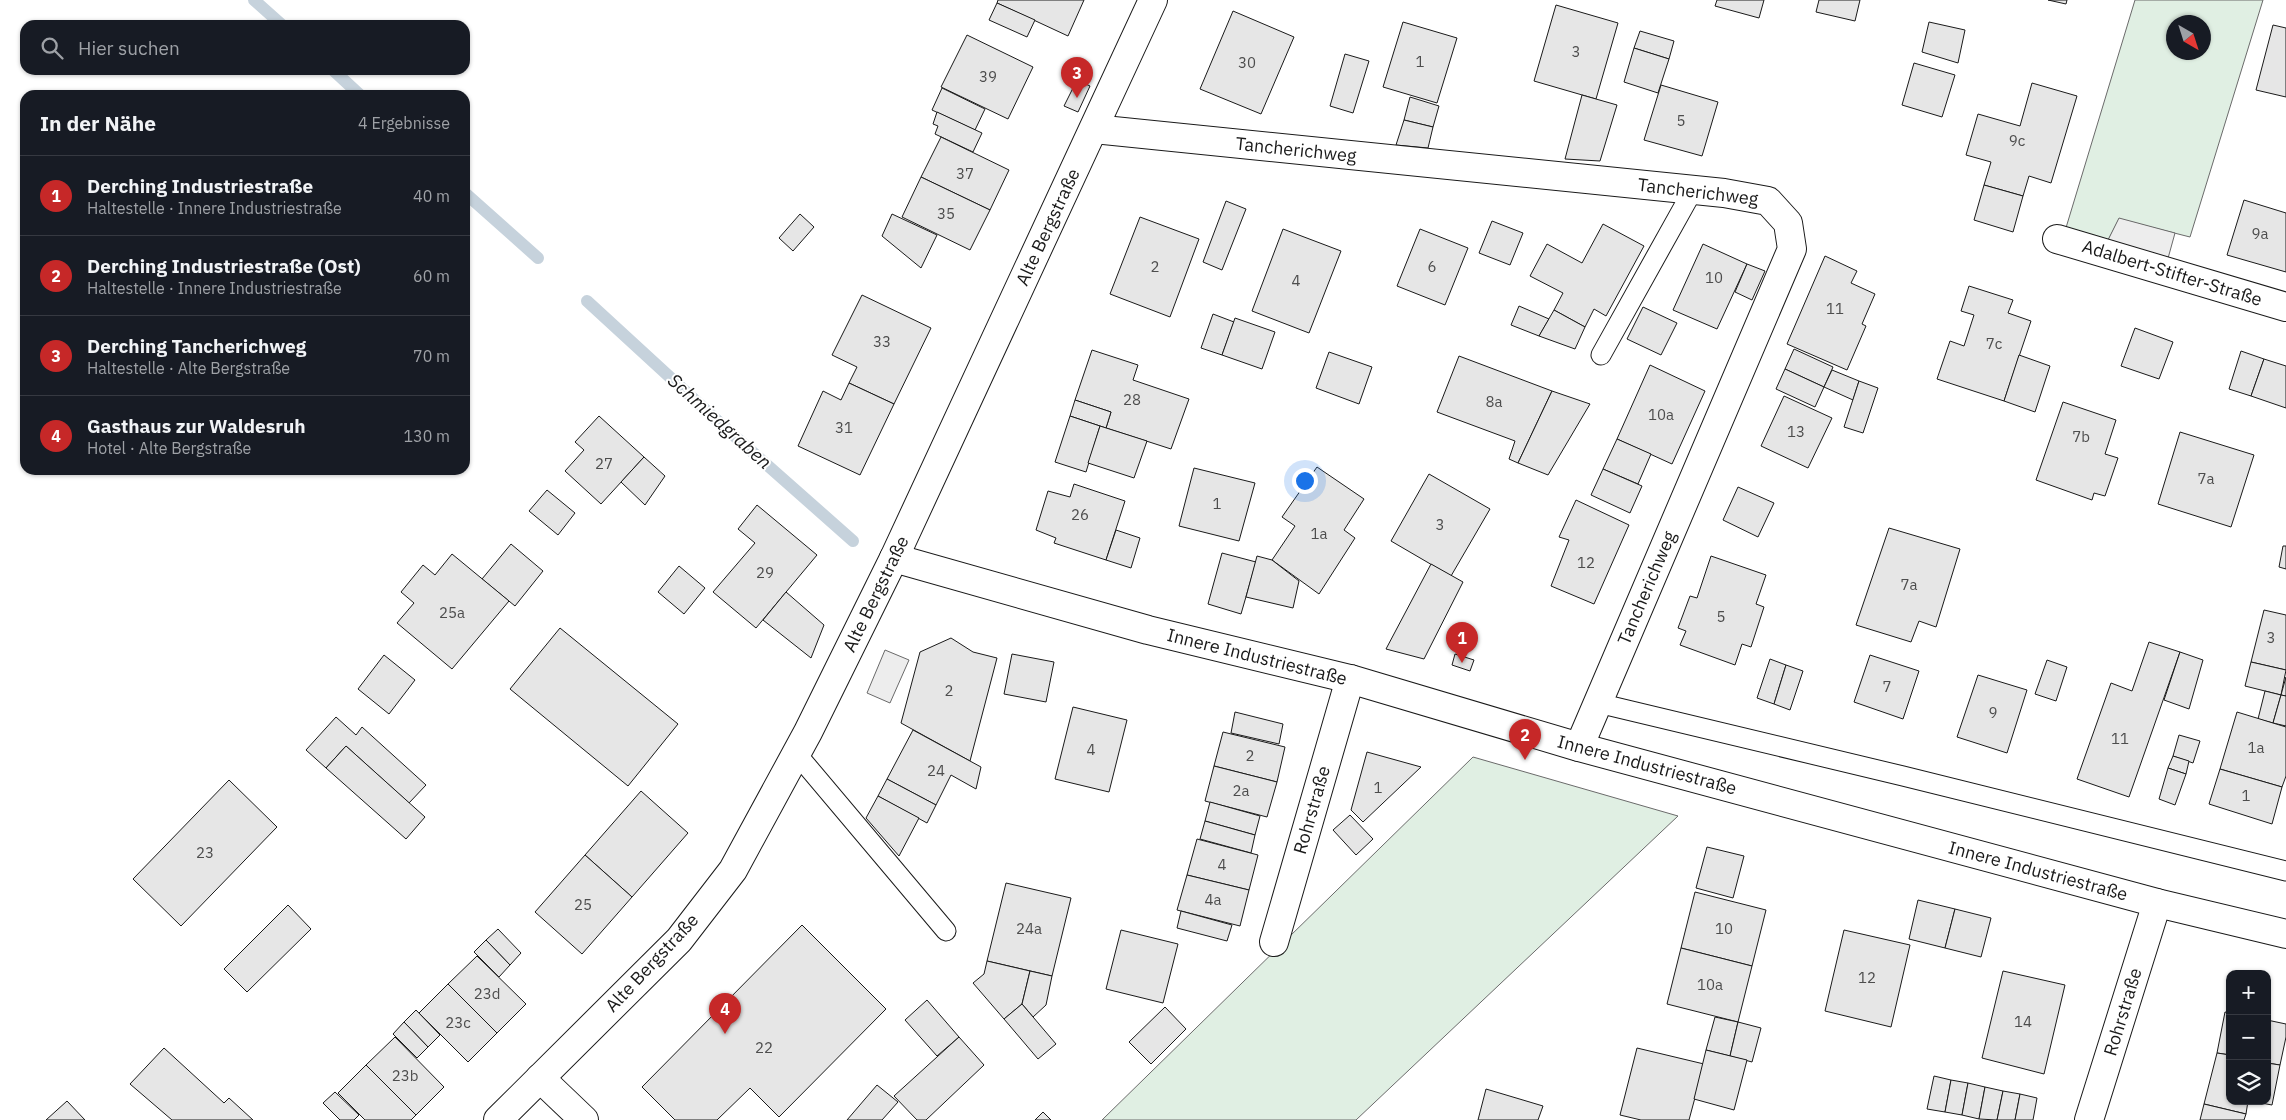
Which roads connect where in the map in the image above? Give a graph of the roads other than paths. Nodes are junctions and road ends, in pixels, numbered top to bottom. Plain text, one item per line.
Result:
1 (1153, 0) edge
2 (1094, 129) junction
3 (1693, 190) junction
4 (2057, 239) dead end
5 (2286, 307) edge
6 (1601, 355) dead end
7 (894, 558) junction
8 (1350, 679) junction
9 (1598, 703) junction
10 (1579, 747) junction
11 (796, 753) junction
12 (2286, 871) edge
13 (2157, 903) junction
14 (946, 932) dead end
15 (2286, 934) edge
16 (1274, 942) dead end
17 (540, 1078) junction
18 (498, 1120) edge
19 (584, 1120) edge
20 (2089, 1120) edge

1 - 2 street, Alte Bergstraße
2 - 3 street, Tancherichweg
2 - 7 street, Alte Bergstraße
3 - 6 lane
3 - 9 street, Tancherichweg
4 - 5 street, Adalbert-Stifter-Straße
7 - 8 street, Innere Industriestraße
7 - 11 street, Alte Bergstraße
8 - 10 street, Innere Industriestraße
8 - 16 street, Rohrstraße
9 - 10 street, Tancherichweg
9 - 12 lane
10 - 13 street, Innere Industriestraße
11 - 14 lane
11 - 17 street, Alte Bergstraße
13 - 15 street, Innere Industriestraße
13 - 20 street, Rohrstraße
17 - 18 street, Alte Bergstraße
17 - 19 street

